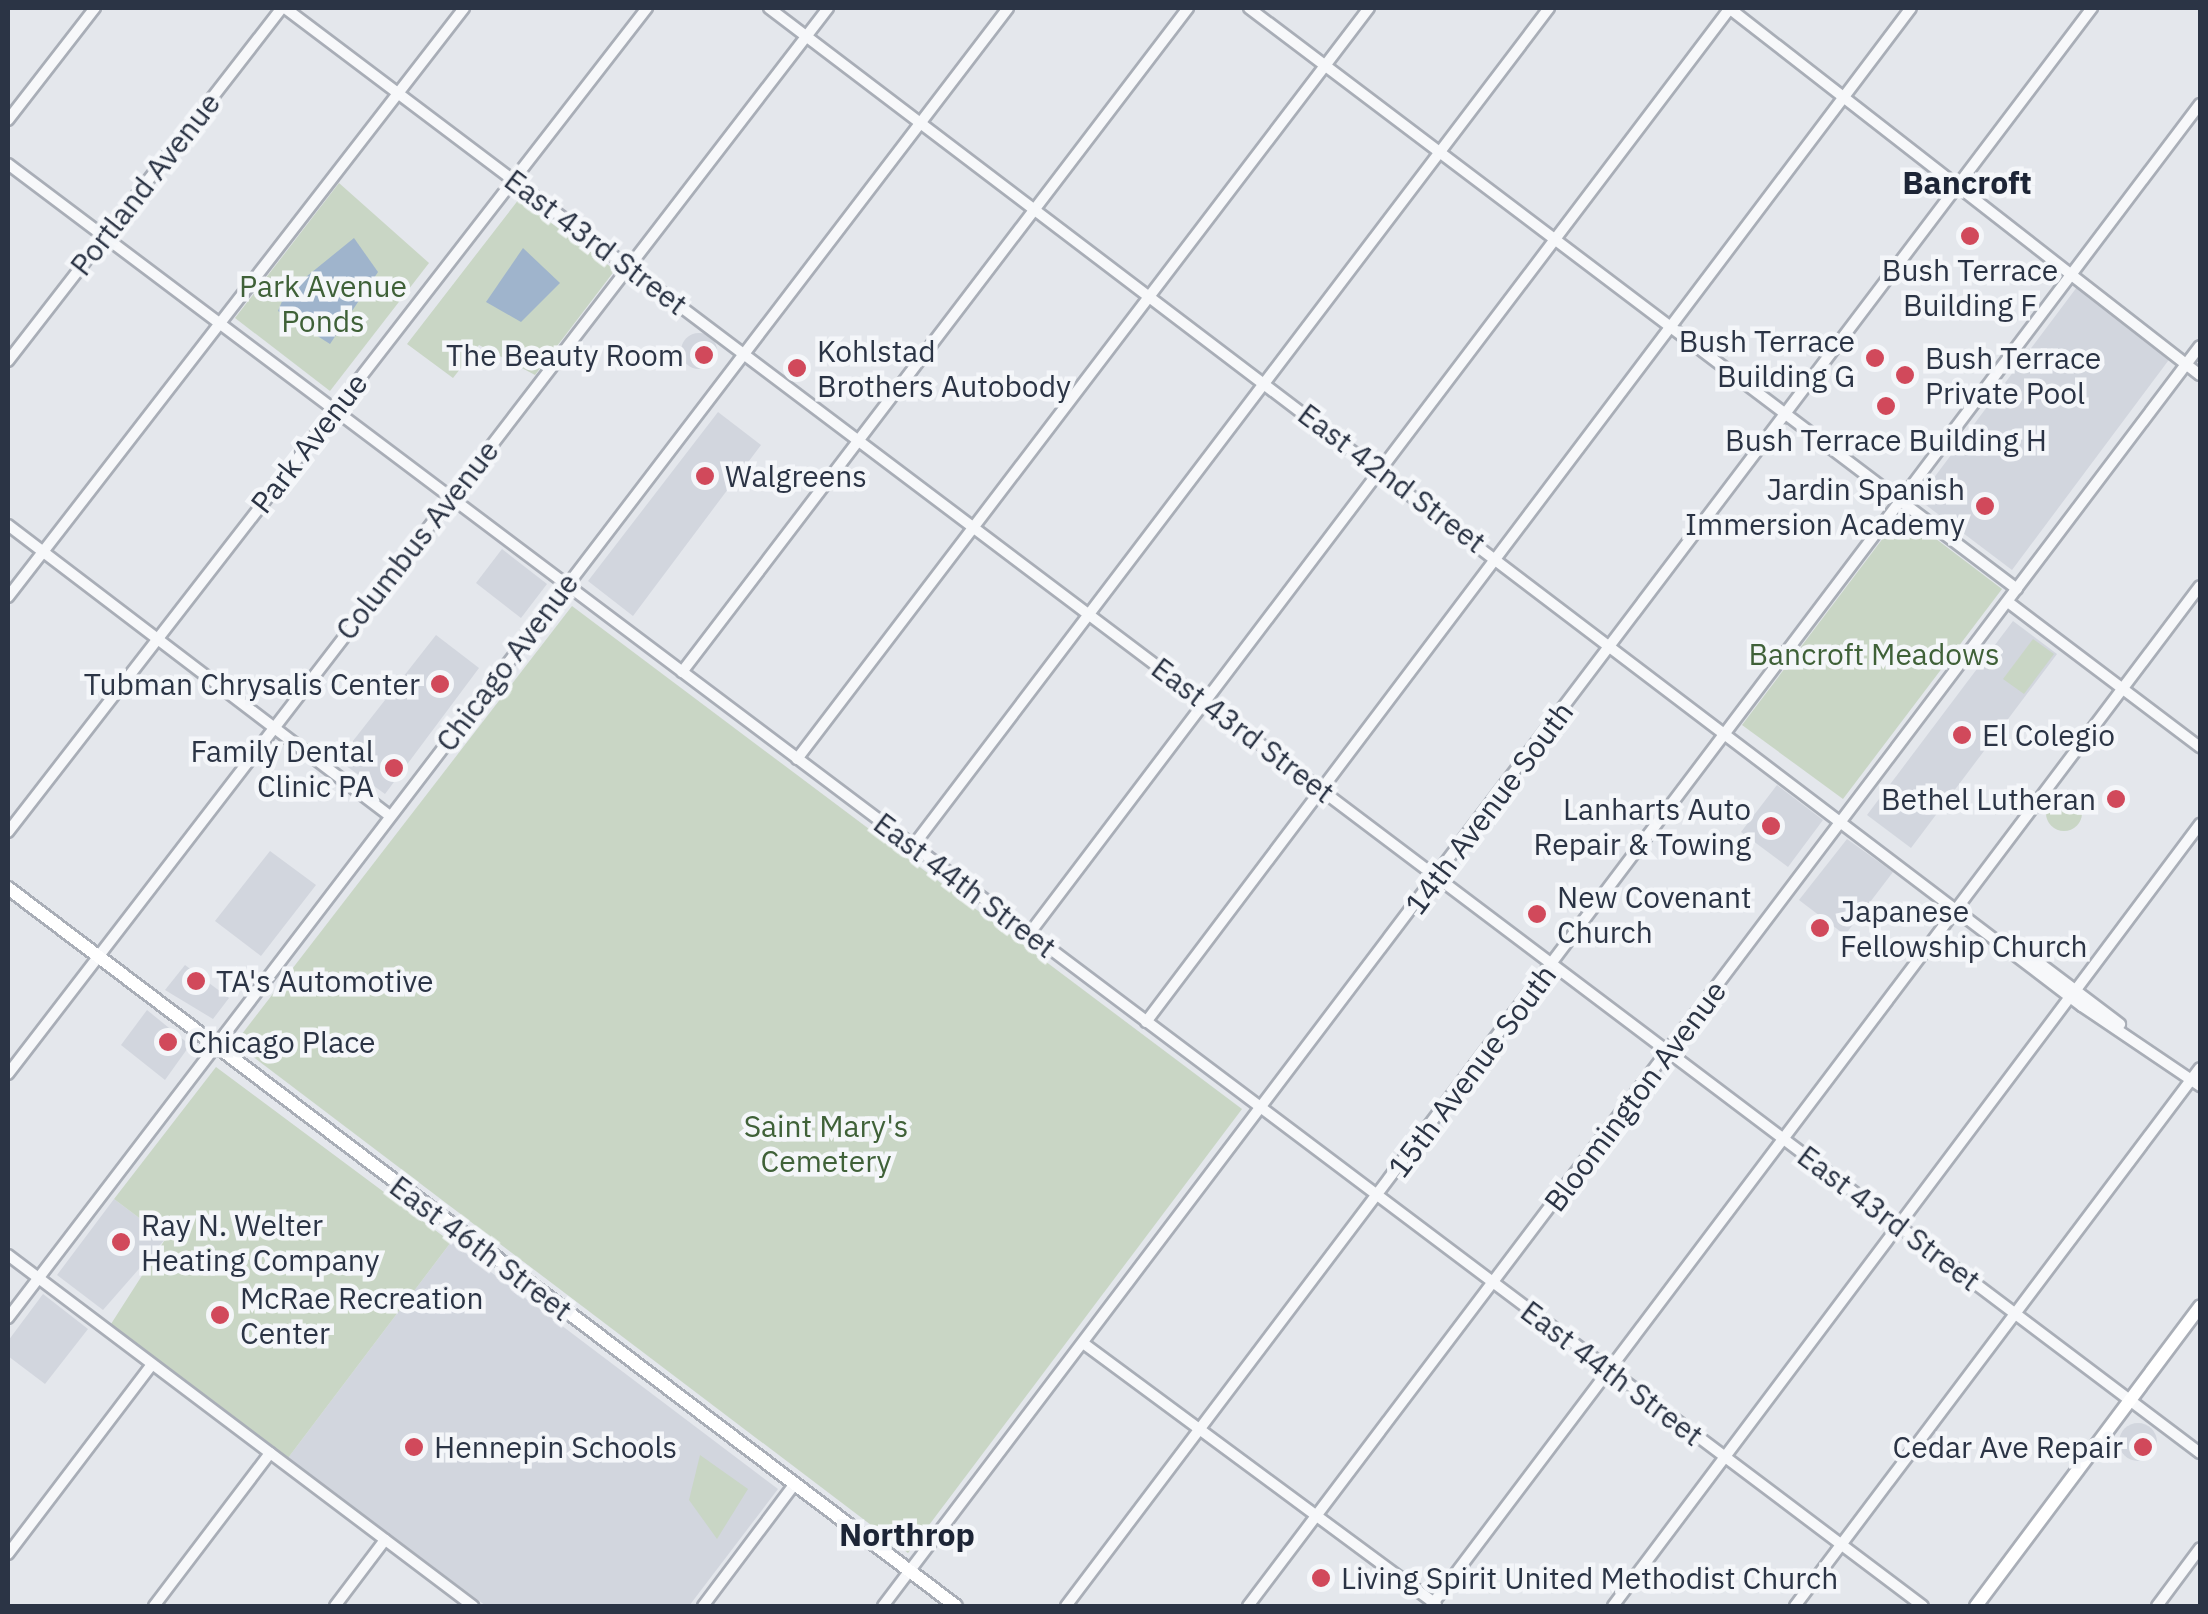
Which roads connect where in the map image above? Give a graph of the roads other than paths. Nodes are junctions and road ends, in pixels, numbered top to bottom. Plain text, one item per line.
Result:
1 (95, 8) edge
2 (283, 8) edge
3 (464, 8) edge
4 (647, 8) edge
5 (769, 8) edge
6 (828, 8) edge
7 (1008, 8) edge
8 (1188, 8) edge
9 (1249, 8) edge
10 (1369, 8) edge
11 (1549, 8) edge
12 (1729, 8) edge
13 (1912, 8) edge
14 (2092, 8) edge
15 (806, 36) junction
16 (1325, 66) junction
17 (398, 92) junction
18 (1845, 95) junction
19 (2200, 104) edge
20 (8, 120) edge
21 (920, 123) junction
22 (1440, 154) junction
23 (8, 164) edge
24 (514, 179) junction
25 (1960, 182) junction
26 (1036, 208) junction
27 (106, 235) junction
28 (1554, 240) junction
29 (629, 267) junction
30 (2075, 271) junction
31 (1151, 296) junction
32 (220, 322) junction
33 (1670, 327) junction
34 (2200, 346) edge
35 (744, 353) junction
36 (8, 361) edge
37 (2188, 362) junction
38 (2200, 375) edge
39 (1265, 381) junction
40 (335, 409) junction
41 (1786, 414) junction
42 (860, 440) junction
43 (1382, 470) junction
44 (450, 496) junction
45 (1901, 503) junction
46 (8, 524) edge
47 (975, 528) junction
48 (43, 551) junction
49 (1497, 557) junction
50 (567, 584) junction
51 (2200, 586) edge
52 (2017, 590) junction
53 (8, 597) edge
54 (2008, 602) junction
55 (1090, 616) junction
56 (159, 638) junction
57 (1612, 645) junction
58 (682, 672) junction
59 (2124, 689) junction
60 (1205, 702) junction
61 (274, 726) junction
62 (1728, 732) junction
63 (2200, 747) edge
64 (797, 758) junction
65 (1321, 790) junction
66 (390, 816) junction
67 (1843, 820) junction
68 (2200, 824) edge
69 (8, 832) edge
70 (913, 846) junction
71 (1437, 876) junction
72 (8, 888) edge
73 (1958, 906) junction
74 (1030, 934) junction
75 (2015, 948) junction
76 (98, 957) junction
77 (1553, 964) junction
78 (2078, 986) junction
79 (2070, 997) junction
80 (1146, 1022) junction
81 (2135, 1039) junction
82 (214, 1046) junction
83 (1669, 1051) junction
84 (2200, 1068) edge
85 (8, 1074) edge
86 (2196, 1083) edge
87 (1261, 1109) junction
88 (1784, 1139) junction
89 (1377, 1196) junction
90 (1900, 1226) junction
91 (8, 1255) edge
92 (38, 1278) junction
93 (1494, 1284) junction
94 (2200, 1307) edge
95 (2016, 1312) junction
96 (8, 1318) edge
97 (1083, 1342) junction
98 (152, 1364) junction
99 (1608, 1370) junction
100 (2131, 1400) junction
101 (1202, 1428) junction
102 (2200, 1453) edge
103 (270, 1454) junction
104 (1727, 1459) junction
105 (794, 1485) junction
106 (1318, 1515) junction
107 (385, 1540) junction
108 (1840, 1545) junction
109 (2200, 1548) edge
110 (8, 1554) edge
111 (910, 1572) junction
112 (1435, 1605) edge
113 (154, 1606) edge
114 (335, 1606) edge
115 (472, 1606) edge
116 (702, 1606) edge
117 (883, 1606) edge
118 (956, 1606) edge
119 (1066, 1606) edge
120 (1248, 1606) edge
121 (1613, 1606) edge
122 (1794, 1606) edge
123 (1923, 1606) edge
124 (1976, 1606) edge
125 (2157, 1606) edge

1 - 20 street
2 - 17 street, East 43rd Street
2 - 27 street, Portland Avenue
3 - 17 street
4 - 24 street, Park Avenue
5 - 15 street, East 42nd Street
6 - 15 street, Columbus Avenue
7 - 21 street, Chicago Avenue
8 - 26 street
9 - 16 street
10 - 16 street
11 - 22 street
12 - 18 street
12 - 28 street
13 - 18 street
14 - 25 street, 14th Avenue South
15 - 21 street, East 42nd Street
15 - 29 street, Columbus Avenue
16 - 22 street
16 - 31 street
17 - 24 street, East 43rd Street
17 - 32 street
18 - 25 street
18 - 33 street
19 - 30 street, 15th Avenue South
21 - 26 street, East 42nd Street
21 - 35 street, Chicago Avenue
22 - 28 street
22 - 39 street
23 - 27 street, East 44th Street
24 - 29 street, East 43rd Street
24 - 40 street, Park Avenue
25 - 30 street
25 - 41 street, 14th Avenue South
26 - 31 street, East 42nd Street
26 - 42 street
27 - 32 street, East 44th Street
27 - 36 street, Portland Avenue
28 - 33 street
28 - 43 street
29 - 35 street, East 43rd Street
29 - 44 street, Columbus Avenue
30 - 37 street
30 - 45 street, 15th Avenue South
31 - 39 street, East 42nd Street
31 - 47 street
32 - 40 street, East 44th Street
32 - 48 street
33 - 41 street
33 - 49 street
34 - 37 street, Bloomington Avenue
35 - 42 street, East 43rd Street
35 - 50 street, Chicago Avenue
37 - 38 street
37 - 52 street, Bloomington Avenue
39 - 43 street, East 42nd Street
39 - 55 street
40 - 44 street, East 44th Street
40 - 56 street, Park Avenue
41 - 45 street
41 - 57 street, 14th Avenue South
42 - 47 street, East 43rd Street
42 - 58 street
43 - 49 street, East 42nd Street
43 - 60 street
44 - 50 street, East 44th Street
44 - 61 street, Columbus Avenue
45 - 52 street
45 - 62 street, 15th Avenue South
46 - 48 street
47 - 55 street, East 43rd Street
47 - 64 street
48 - 53 street
48 - 56 street
49 - 57 street, East 42nd Street
49 - 65 street
50 - 58 street, East 44th Street
50 - 66 street, Chicago Avenue
51 - 59 street
52 - 54 street, Bloomington Avenue
54 - 59 street
54 - 67 street, Bloomington Avenue
55 - 60 street, East 43rd Street
55 - 70 street
56 - 61 street
56 - 69 street, Park Avenue
57 - 62 street, East 42nd Street
57 - 71 street, 14th Avenue South
58 - 64 street, East 44th Street
59 - 63 street
59 - 73 street
60 - 65 street, East 43rd Street
60 - 74 street
61 - 66 street
61 - 76 street, Columbus Avenue
62 - 67 street, East 42nd Street
62 - 77 street, 15th Avenue South
64 - 70 street, East 44th Street
65 - 71 street, East 43rd Street
65 - 80 street
66 - 82 street, Chicago Avenue
67 - 73 street, East 42nd Street
67 - 83 street, Bloomington Avenue
68 - 78 street
70 - 74 street, East 44th Street
71 - 77 street, East 43rd Street
71 - 87 street, 14th Avenue South
72 - 76 main road, East 46th Street
73 - 75 street, East 42nd Street
73 - 88 street
74 - 80 street, East 44th Street
75 - 78 street, East 42nd Street
75 - 79 street, East 42nd Street
76 - 82 main road, East 46th Street
76 - 85 street, Columbus Avenue
77 - 83 street, East 43rd Street
77 - 89 street, 15th Avenue South
78 - 81 street, East 42nd Street
79 - 81 street, East 42nd Street
79 - 90 street
80 - 87 street, East 44th Street
81 - 86 street, East 42nd Street
82 - 92 street, Chicago Avenue
82 - 105 main road, East 46th Street
83 - 88 street, East 43rd Street
83 - 93 street, Bloomington Avenue
84 - 86 street
86 - 95 street
87 - 89 street, East 44th Street
87 - 97 street, 14th Avenue South
88 - 90 street, East 43rd Street
88 - 99 street
89 - 93 street, East 44th Street
89 - 101 street, 15th Avenue South
90 - 95 street, East 43rd Street
90 - 104 street
91 - 92 street
92 - 96 street, Chicago Avenue
92 - 98 street
93 - 99 street, East 44th Street
93 - 106 street, Bloomington Avenue
94 - 100 main road
95 - 100 street, East 43rd Street
95 - 108 street
97 - 101 street
97 - 111 street, 14th Avenue South
98 - 103 street
98 - 110 street
99 - 104 street, East 44th Street
99 - 112 street
100 - 102 street, East 43rd Street
100 - 124 main road
101 - 106 street
101 - 119 street, 15th Avenue South
103 - 107 street
103 - 113 street
104 - 108 street, East 44th Street
104 - 121 street
105 - 111 main road, East 46th Street
105 - 116 street
106 - 112 street
106 - 120 street, Bloomington Avenue
107 - 114 street
107 - 115 street
108 - 122 street
108 - 123 street, East 44th Street
109 - 125 street
111 - 117 street, 14th Avenue South
111 - 118 main road, East 46th Street

